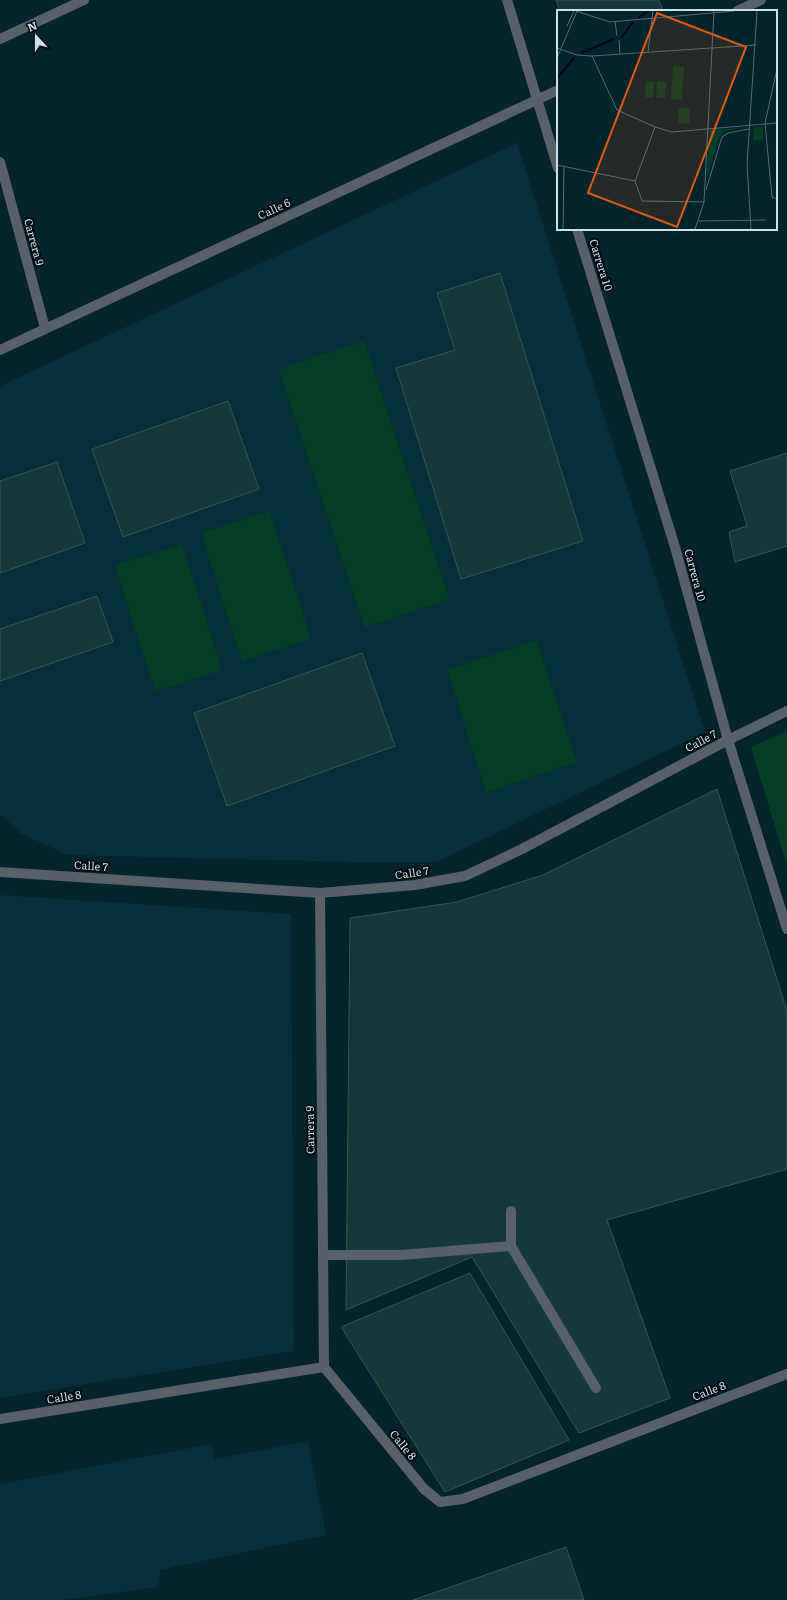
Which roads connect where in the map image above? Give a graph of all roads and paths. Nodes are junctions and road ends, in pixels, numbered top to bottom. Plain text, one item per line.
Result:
1 (84, 0) edge
2 (507, 0) edge
3 (761, 0) edge
4 (738, 10) edge
5 (0, 39) edge
6 (557, 90) edge
7 (537, 99) junction
8 (0, 162) edge
9 (557, 165) edge
10 (577, 230) edge
11 (46, 328) junction
12 (0, 350) edge
13 (787, 711) edge
14 (728, 740) junction
15 (0, 872) edge
16 (320, 893) junction
17 (787, 929) edge
18 (511, 1211) dead end
19 (511, 1246) junction
20 (323, 1255) junction
21 (324, 1367) junction
22 (787, 1374) edge
23 (596, 1388) dead end
24 (0, 1419) edge

1 - 5 street
2 - 7 street
3 - 4 street
6 - 7 street, Calle 6
7 - 9 street
7 - 11 street, Calle 6
8 - 11 street, Carrera 9
10 - 14 street, Carrera 10
11 - 12 street, Calle 6
13 - 14 street, Calle 7
14 - 16 street, Calle 7
14 - 17 street, Carrera 10
15 - 16 street, Calle 7
16 - 20 street, Carrera 9
18 - 19 street
19 - 20 street
19 - 23 street
20 - 21 street, Carrera 9
21 - 22 street, Calle 8
21 - 24 street, Calle 8

